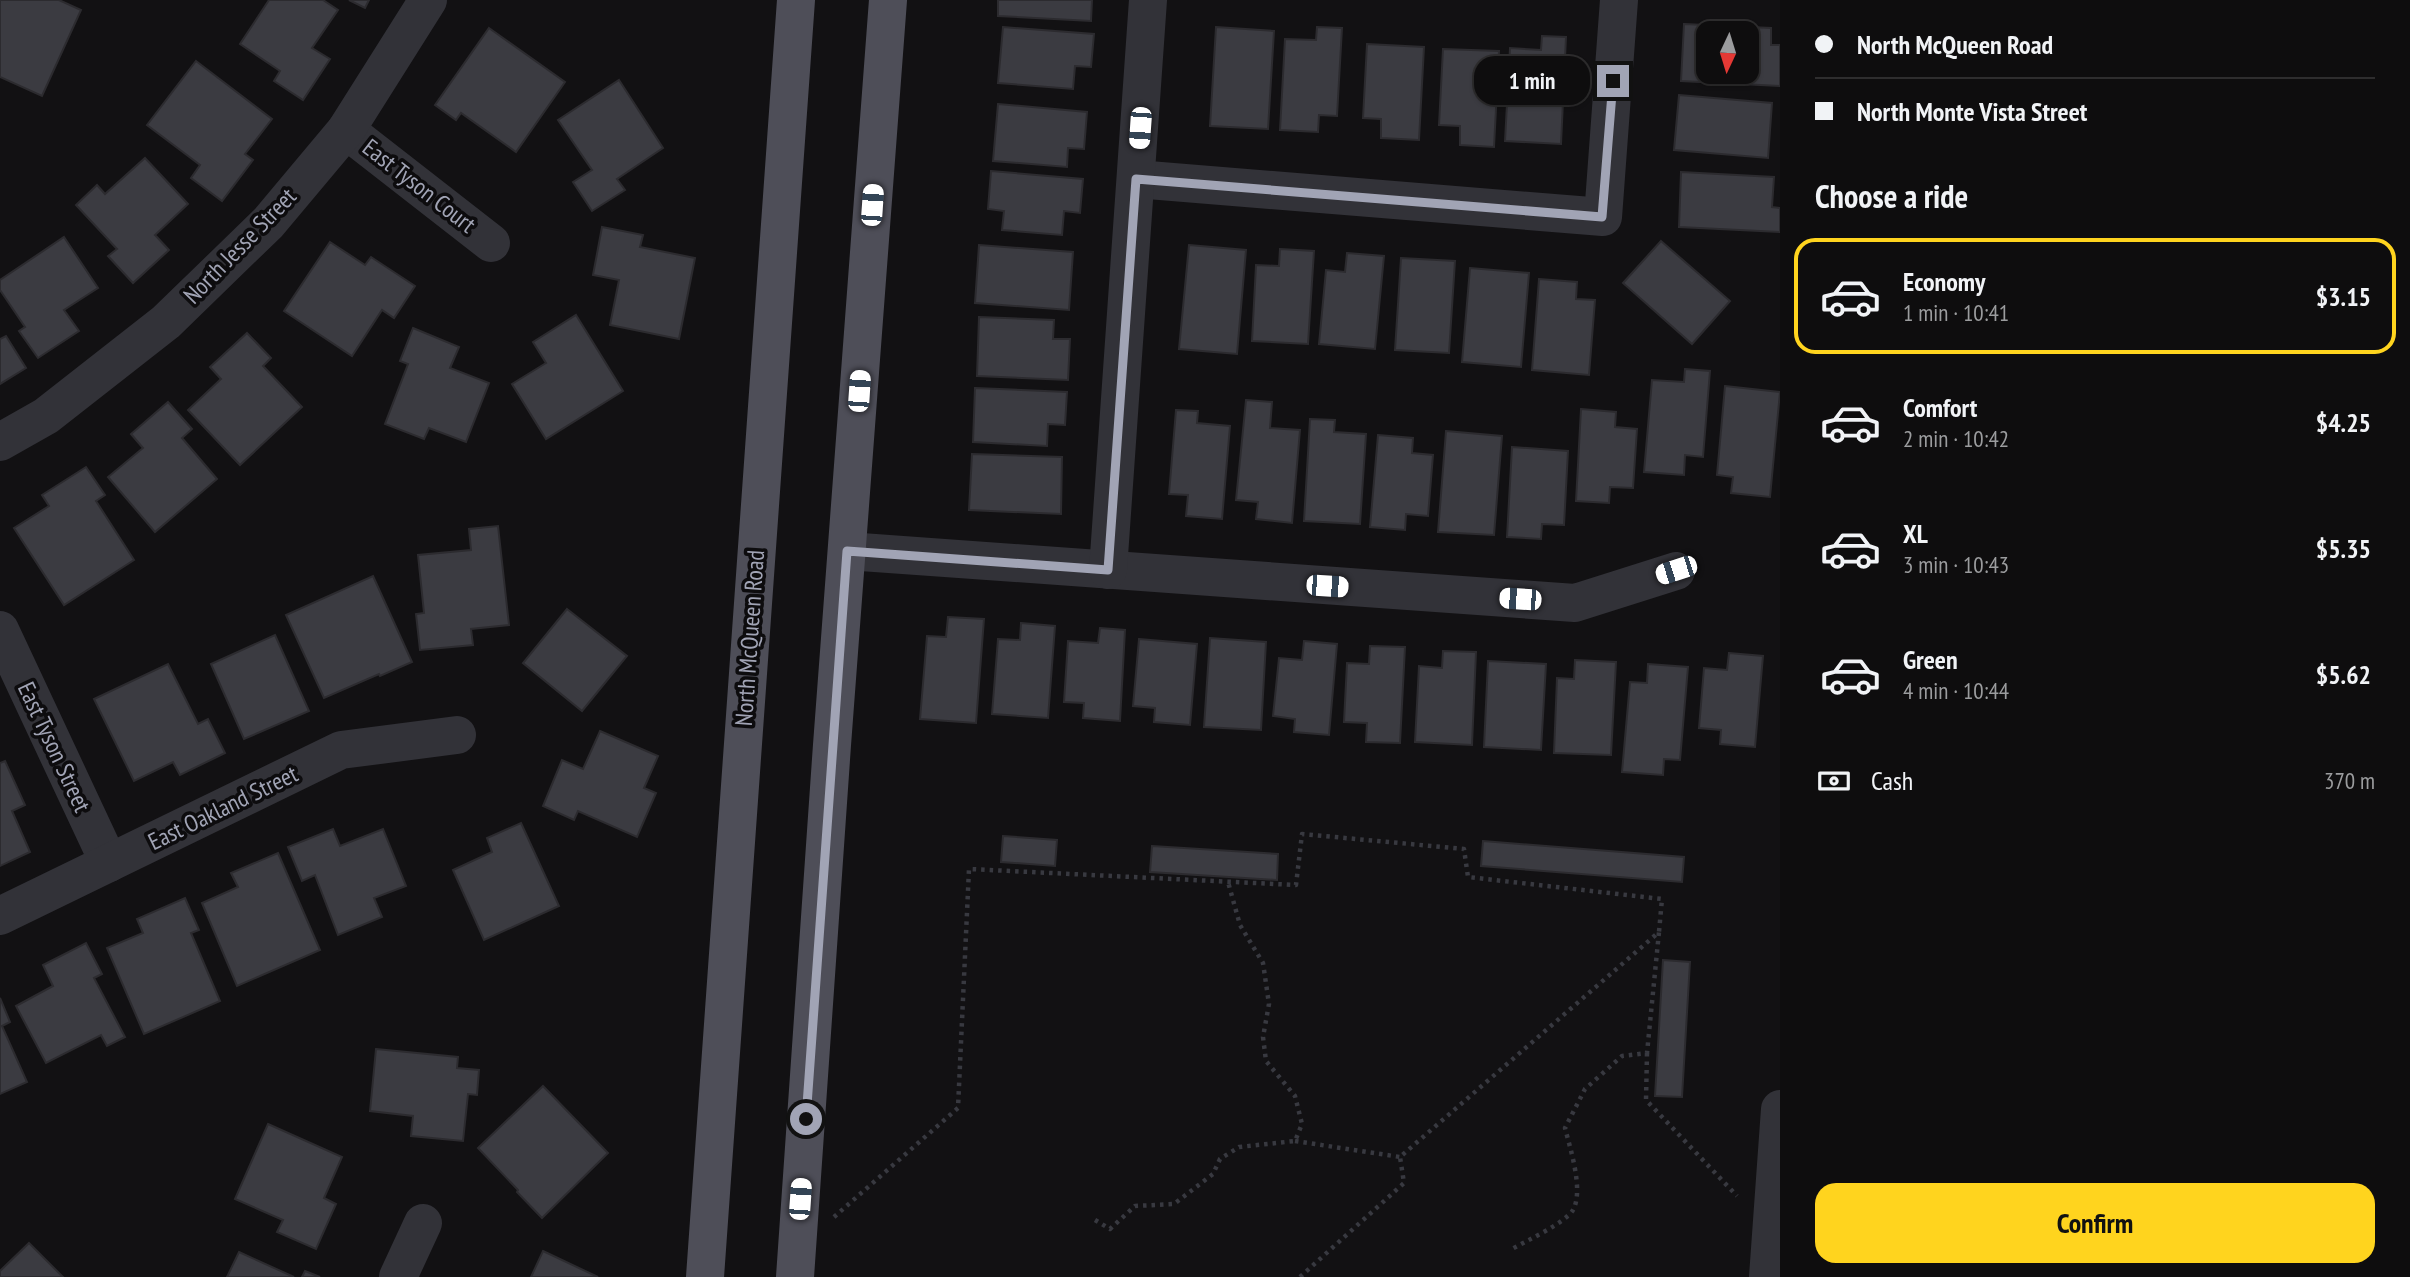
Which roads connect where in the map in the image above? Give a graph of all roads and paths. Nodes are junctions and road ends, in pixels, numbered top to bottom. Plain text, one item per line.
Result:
1 (428, 0) edge
2 (796, 0) edge
3 (888, 0) edge
4 (1148, 0) edge
5 (1619, 0) edge
6 (346, 130) junction
7 (1136, 179) junction
8 (491, 243) dead end
9 (0, 442) edge
10 (847, 551) junction
11 (1108, 570) junction
12 (1676, 570) dead end
13 (0, 630) edge
14 (457, 735) dead end
15 (109, 863) junction
16 (1228, 882) junction
17 (0, 916) edge
18 (1659, 932) junction
19 (1647, 1053) junction
20 (1780, 1109) edge
21 (1295, 1141) junction
22 (1400, 1157) junction
23 (1764, 1203) edge
24 (834, 1218) dead end
25 (1095, 1220) dead end
26 (423, 1223) dead end
27 (1512, 1249) dead end
28 (398, 1277) edge
29 (705, 1277) edge
30 (795, 1277) edge
31 (1300, 1277) edge
32 (1768, 1277) edge

1 - 6 street, North Jesse Street
2 - 29 main road, North McQueen Road
3 - 10 main road
4 - 7 street
5 - 7 street
6 - 8 street, East Tyson Court
6 - 9 street, North Jesse Street
7 - 11 street
10 - 11 street
10 - 30 main road
11 - 12 street
13 - 15 street, East Tyson Street
14 - 15 street, East Oakland Street
15 - 17 street, East Oakland Street
16 - 18 path
16 - 21 path
16 - 24 path
18 - 19 path
18 - 22 path
19 - 23 path
19 - 27 path
20 - 23 street
21 - 22 path
21 - 25 path
22 - 31 path
23 - 32 street
26 - 28 street

